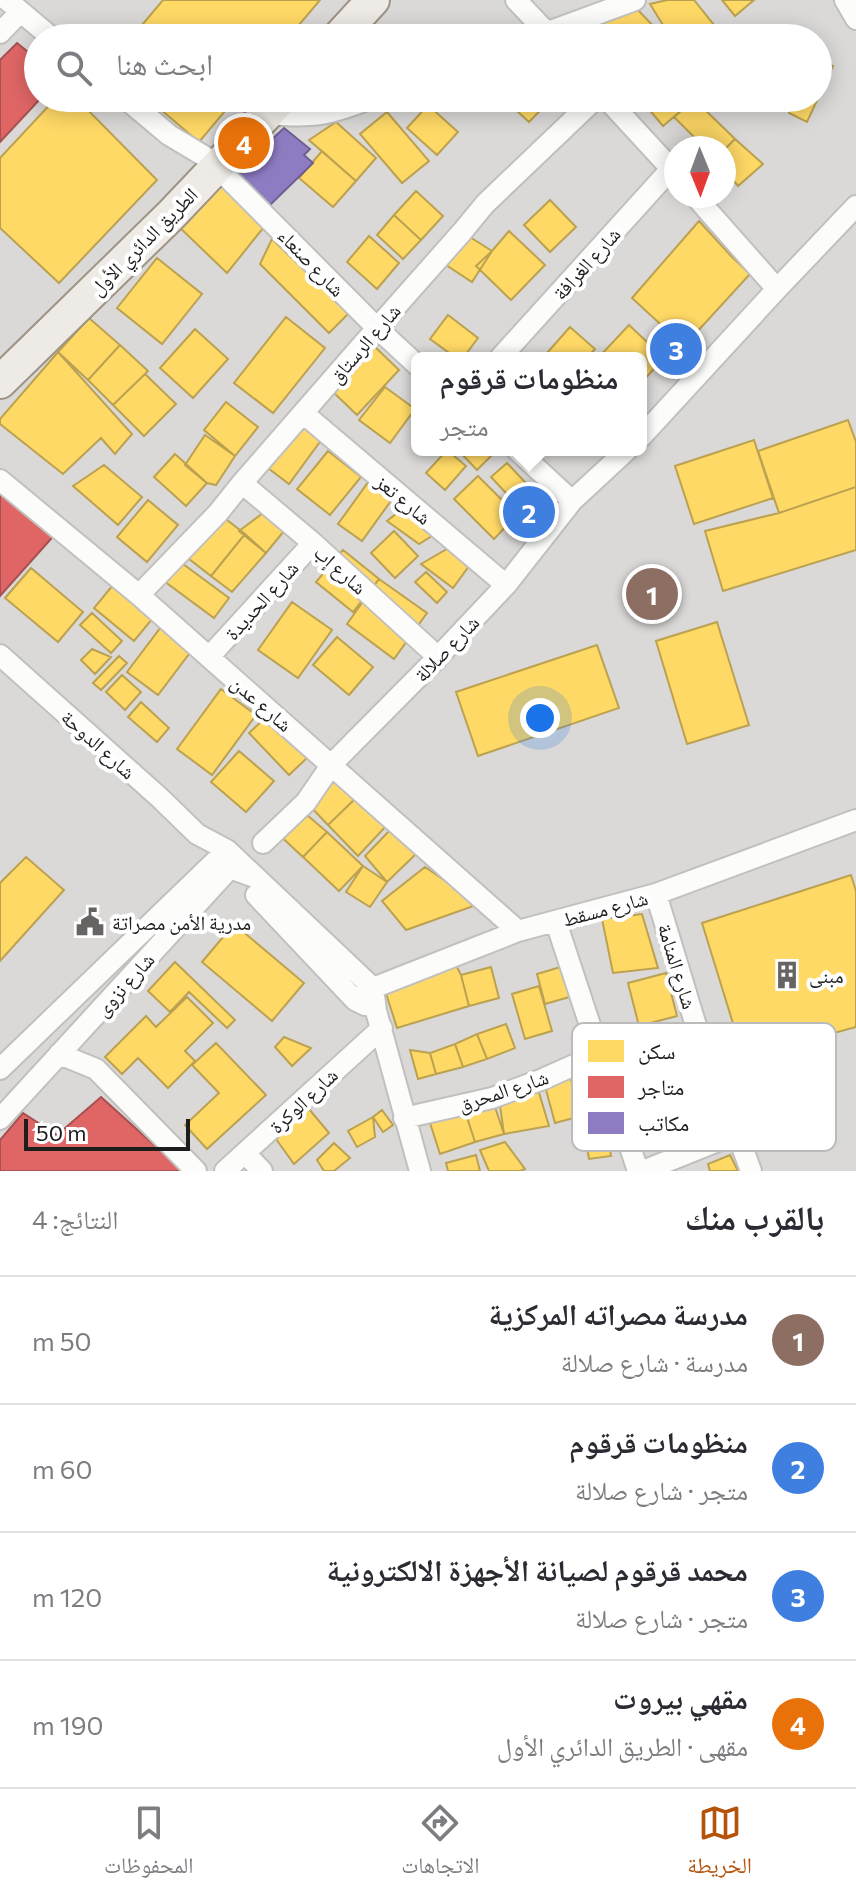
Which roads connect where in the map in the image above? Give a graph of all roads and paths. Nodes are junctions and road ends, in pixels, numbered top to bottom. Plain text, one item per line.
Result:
1 (373, 0) edge
2 (516, 0) edge
3 (635, 0) edge
4 (845, 0) edge
5 (13, 6) edge
6 (856, 19) edge
7 (35, 24) edge
8 (351, 24) edge
9 (535, 24) edge
10 (574, 24) edge
11 (0, 33) edge
12 (142, 112) edge
13 (268, 112) edge
14 (300, 112) edge
15 (337, 112) edge
16 (581, 112) edge
17 (619, 112) edge
18 (664, 161) edge
19 (213, 163) junction
20 (664, 183) edge
21 (856, 206) edge
22 (706, 208) edge
23 (777, 289) junction
24 (377, 328) junction
25 (506, 352) edge
26 (411, 359) edge
27 (0, 382) edge
28 (303, 413) junction
29 (647, 430) edge
30 (523, 456) edge
31 (621, 456) edge
32 (0, 480) edge
33 (242, 483) junction
34 (572, 501) junction
35 (313, 543) junction
36 (506, 585) junction
37 (139, 595) junction
38 (0, 655) edge
39 (209, 657) junction
40 (438, 657) junction
41 (332, 764) junction
42 (856, 820) edge
43 (263, 843) junction
44 (223, 861) junction
45 (254, 876) junction
46 (656, 894) junction
47 (556, 922) junction
48 (518, 931) junction
49 (373, 988) junction
50 (355, 1000) junction
51 (379, 1020) junction
52 (589, 1023) edge
53 (695, 1023) edge
54 (59, 1054) junction
55 (572, 1066) edge
56 (0, 1069) edge
57 (404, 1118) junction
58 (0, 1119) edge
59 (634, 1151) edge
60 (692, 1151) edge
61 (744, 1151) edge
62 (245, 1153) junction
63 (413, 1167) edge
64 (196, 1171) edge
65 (225, 1171) edge
66 (262, 1171) edge
67 (641, 1171) edge
68 (751, 1171) edge

1 - 8 main road
2 - 9 street
3 - 10 street
4 - 6 street
5 - 7 street
5 - 11 street
12 - 19 street, شارع صنعاء
13 - 19 main road, الطريق الدائري الأول
14 - 15 street
16 - 24 street, شارع الرستاق
17 - 18 street
19 - 24 street, شارع صنعاء
19 - 27 main road, الطريق الدائري الأول
20 - 25 street, شارع الغرافة
21 - 23 street
22 - 23 street
23 - 29 street
24 - 26 street, شارع صنعاء
24 - 28 street, شارع الرستاق
28 - 33 street, شارع الرستاق
28 - 36 street, شارع تعز
30 - 34 street
31 - 34 street, شارع صلالة
32 - 37 street, شارع عدن
33 - 35 street, شارع إب
33 - 37 street, شارع الرستاق
34 - 36 street, شارع صلالة
35 - 39 street, شارع الحديدة
35 - 40 street, شارع إب
36 - 40 street, شارع صلالة
37 - 39 street, شارع عدن
38 - 44 street, شارع الدوحة
39 - 41 street, شارع عدن
40 - 41 street, شارع صلالة
41 - 43 street, شارع صلالة
41 - 48 street, شارع عدن
42 - 46 street, شارع مسقط
43 - 44 street
43 - 45 street
44 - 45 street
44 - 50 street
44 - 54 street, شارع نزوى
44 - 56 street, شارع نزوى
45 - 49 street
46 - 47 street, شارع مسقط
46 - 53 street, شارع المنامة
47 - 48 street, شارع مسقط
47 - 52 street
48 - 49 street, شارع مسقط
49 - 50 street, شارع مسقط
49 - 51 street
50 - 51 street
51 - 57 street
51 - 62 street, شارع الوكرة
54 - 58 street, شارع نزوى
54 - 64 street
55 - 57 street, شارع المحرق
57 - 63 street
59 - 67 street
60 - 67 street
61 - 68 street, شارع المنامة
62 - 65 street, شارع الوكرة
62 - 66 street

